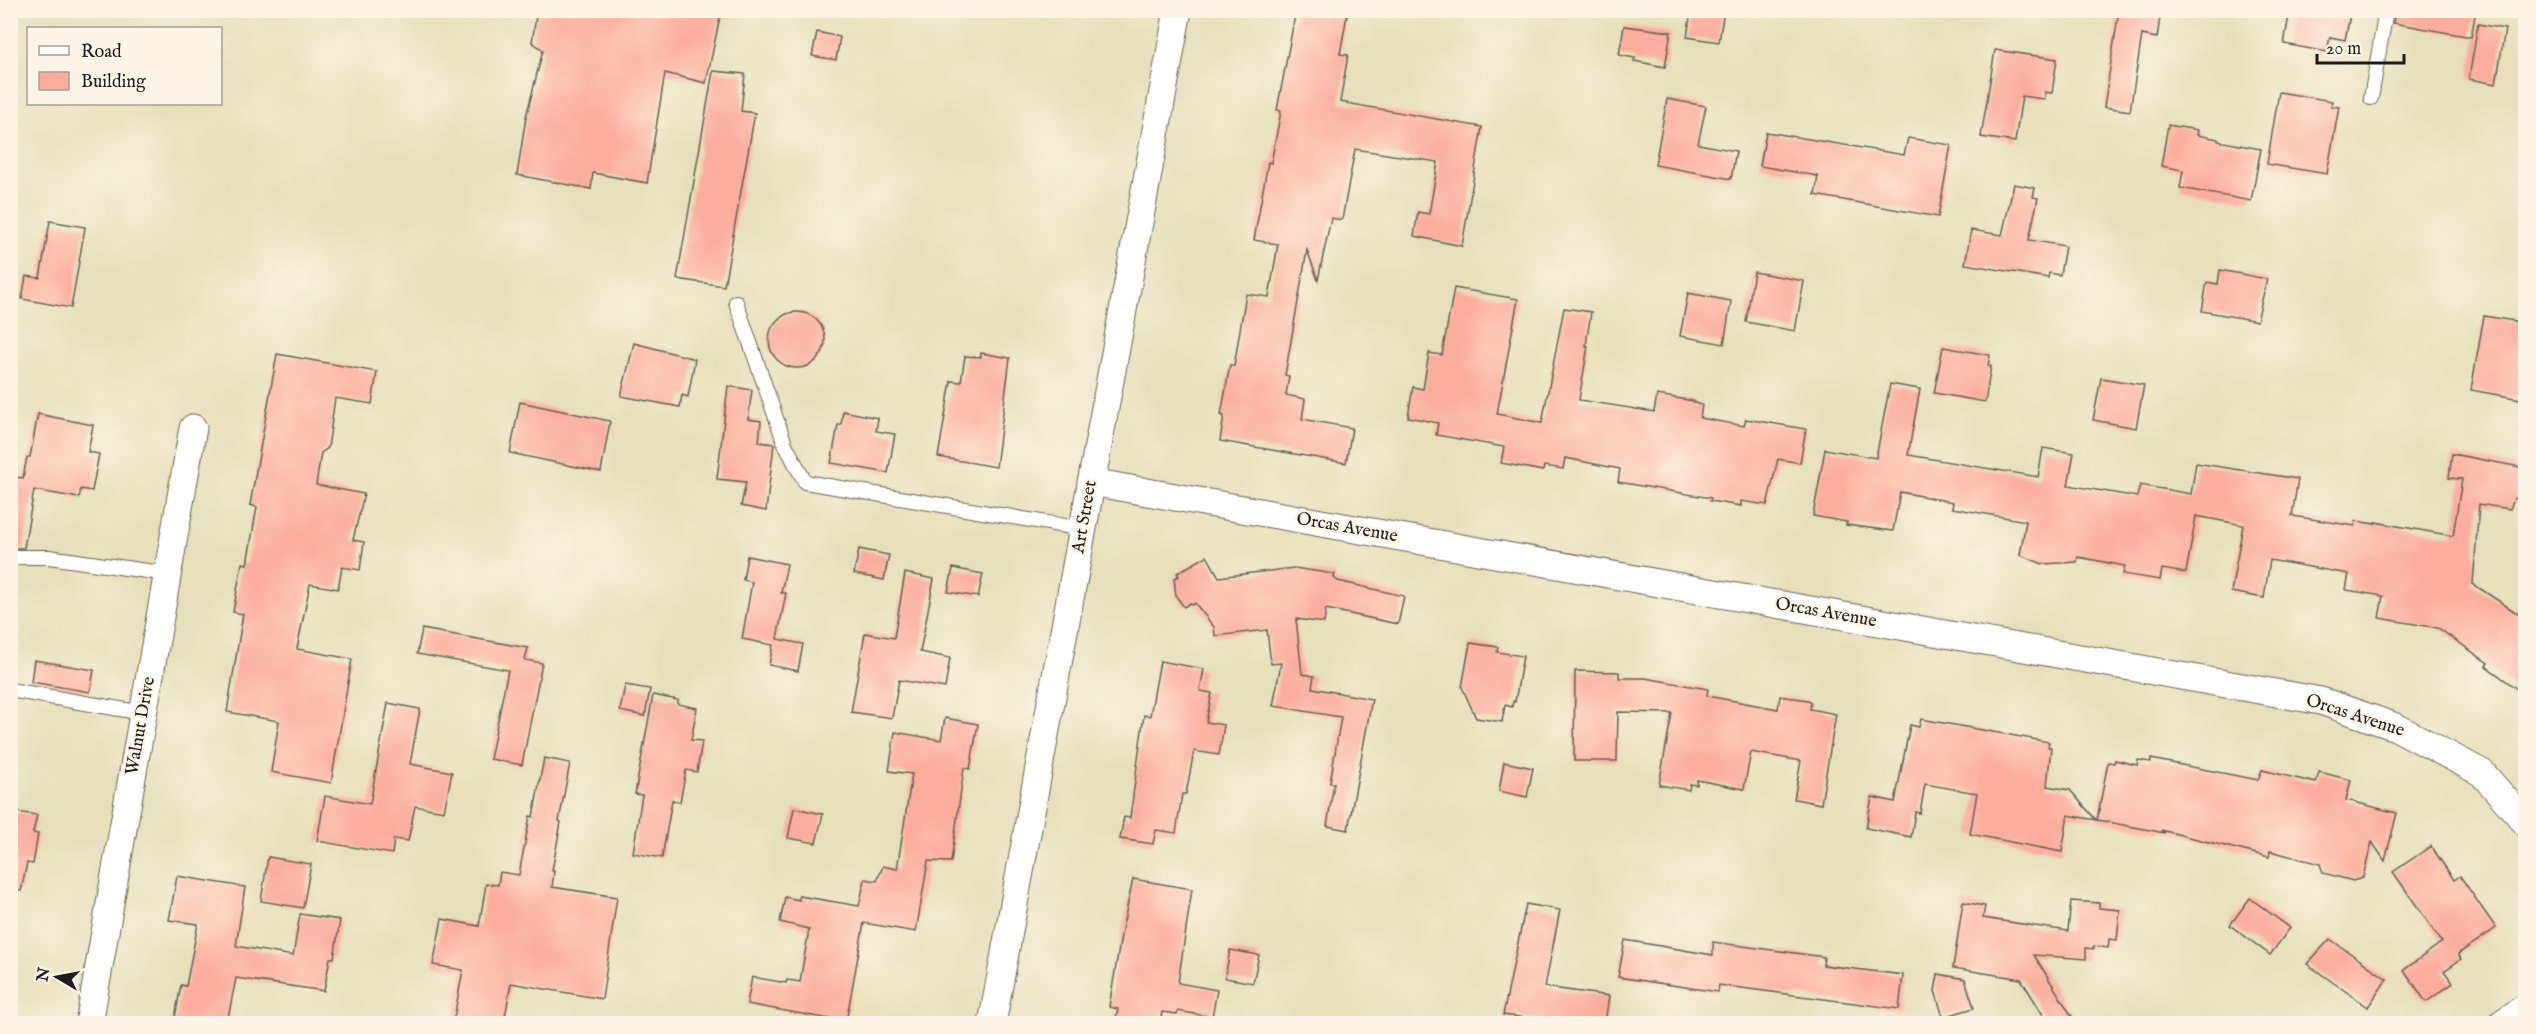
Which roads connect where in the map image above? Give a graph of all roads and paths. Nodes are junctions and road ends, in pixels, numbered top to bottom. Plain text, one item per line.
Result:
1 (1178, 10) edge
2 (2386, 10) edge
3 (2371, 98) dead end
4 (736, 302) dead end
5 (193, 428) dead end
6 (1091, 482) junction
7 (1083, 529) junction
8 (10, 557) edge
9 (168, 574) junction
10 (10, 690) edge
11 (143, 713) junction
12 (2526, 823) edge
13 (2526, 1006) edge
14 (89, 1023) edge
15 (992, 1023) edge
16 (2501, 1023) edge

1 - 6 street, Art Street
2 - 3 lane
4 - 7 lane
5 - 9 street, Walnut Drive
6 - 7 street, Art Street
6 - 12 street, Orcas Avenue
7 - 15 street, Art Street
8 - 9 lane
9 - 11 street, Walnut Drive
10 - 11 lane
11 - 14 street, Walnut Drive
13 - 16 street

